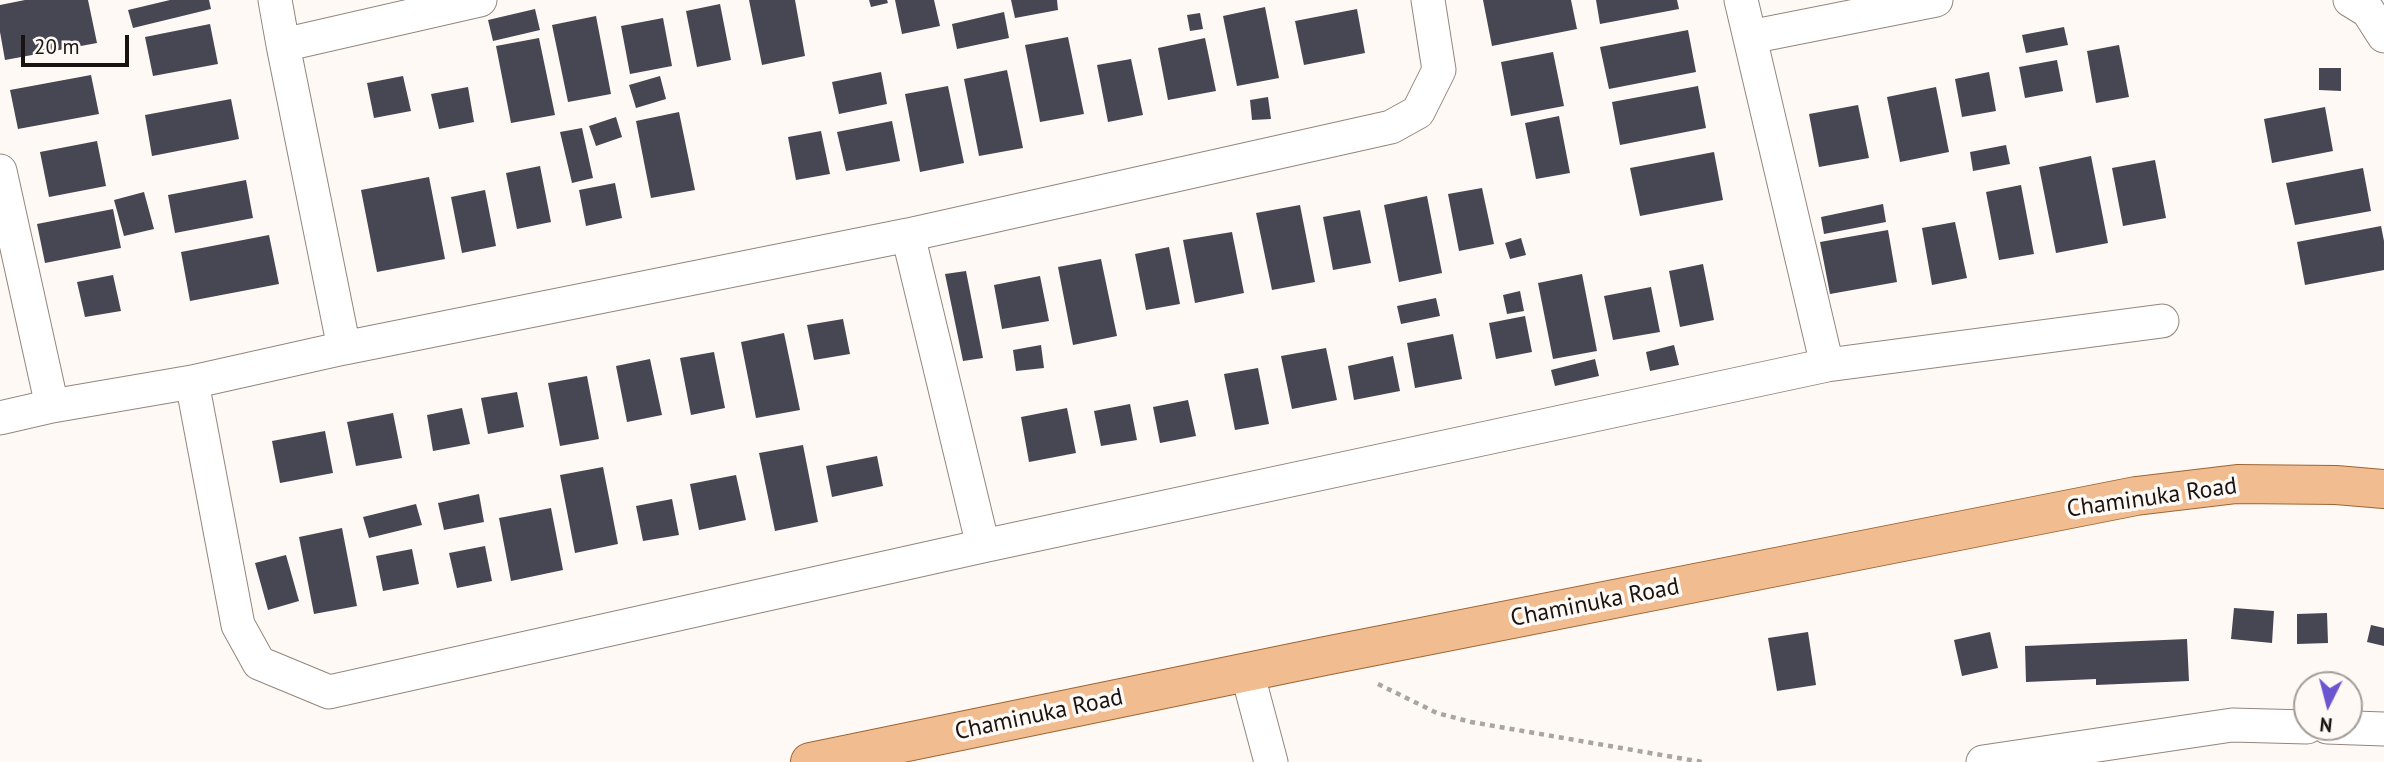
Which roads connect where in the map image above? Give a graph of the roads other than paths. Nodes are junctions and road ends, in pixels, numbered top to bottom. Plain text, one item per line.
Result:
1 (275, 0) edge
2 (480, 0) edge
3 (1428, 0) edge
4 (1741, 0) edge
5 (1936, 0) edge
6 (2350, 0) edge
7 (2384, 36) edge
8 (1750, 37) junction
9 (283, 45) junction
10 (0, 171) edge
11 (908, 235) junction
12 (2162, 321) dead end
13 (344, 348) junction
14 (1826, 365) junction
15 (192, 382) junction
16 (52, 406) junction
17 (0, 418) edge
18 (2384, 489) edge
19 (983, 546) junction
20 (1248, 672) junction
21 (2293, 727) edge
22 (2363, 728) edge
23 (2384, 729) edge
24 (810, 762) edge
25 (1271, 762) edge
26 (1983, 762) edge

1 - 9 street
2 - 9 street
3 - 11 street
4 - 8 street
5 - 8 street
6 - 7 street
8 - 14 street
9 - 13 street
10 - 16 street
11 - 13 street
11 - 19 street
12 - 14 street
13 - 15 street
14 - 19 street
15 - 16 street
15 - 19 street
16 - 17 street
18 - 20 main road, Chaminuka Road
20 - 24 main road, Chaminuka Road
20 - 25 street
21 - 26 street
22 - 23 street

